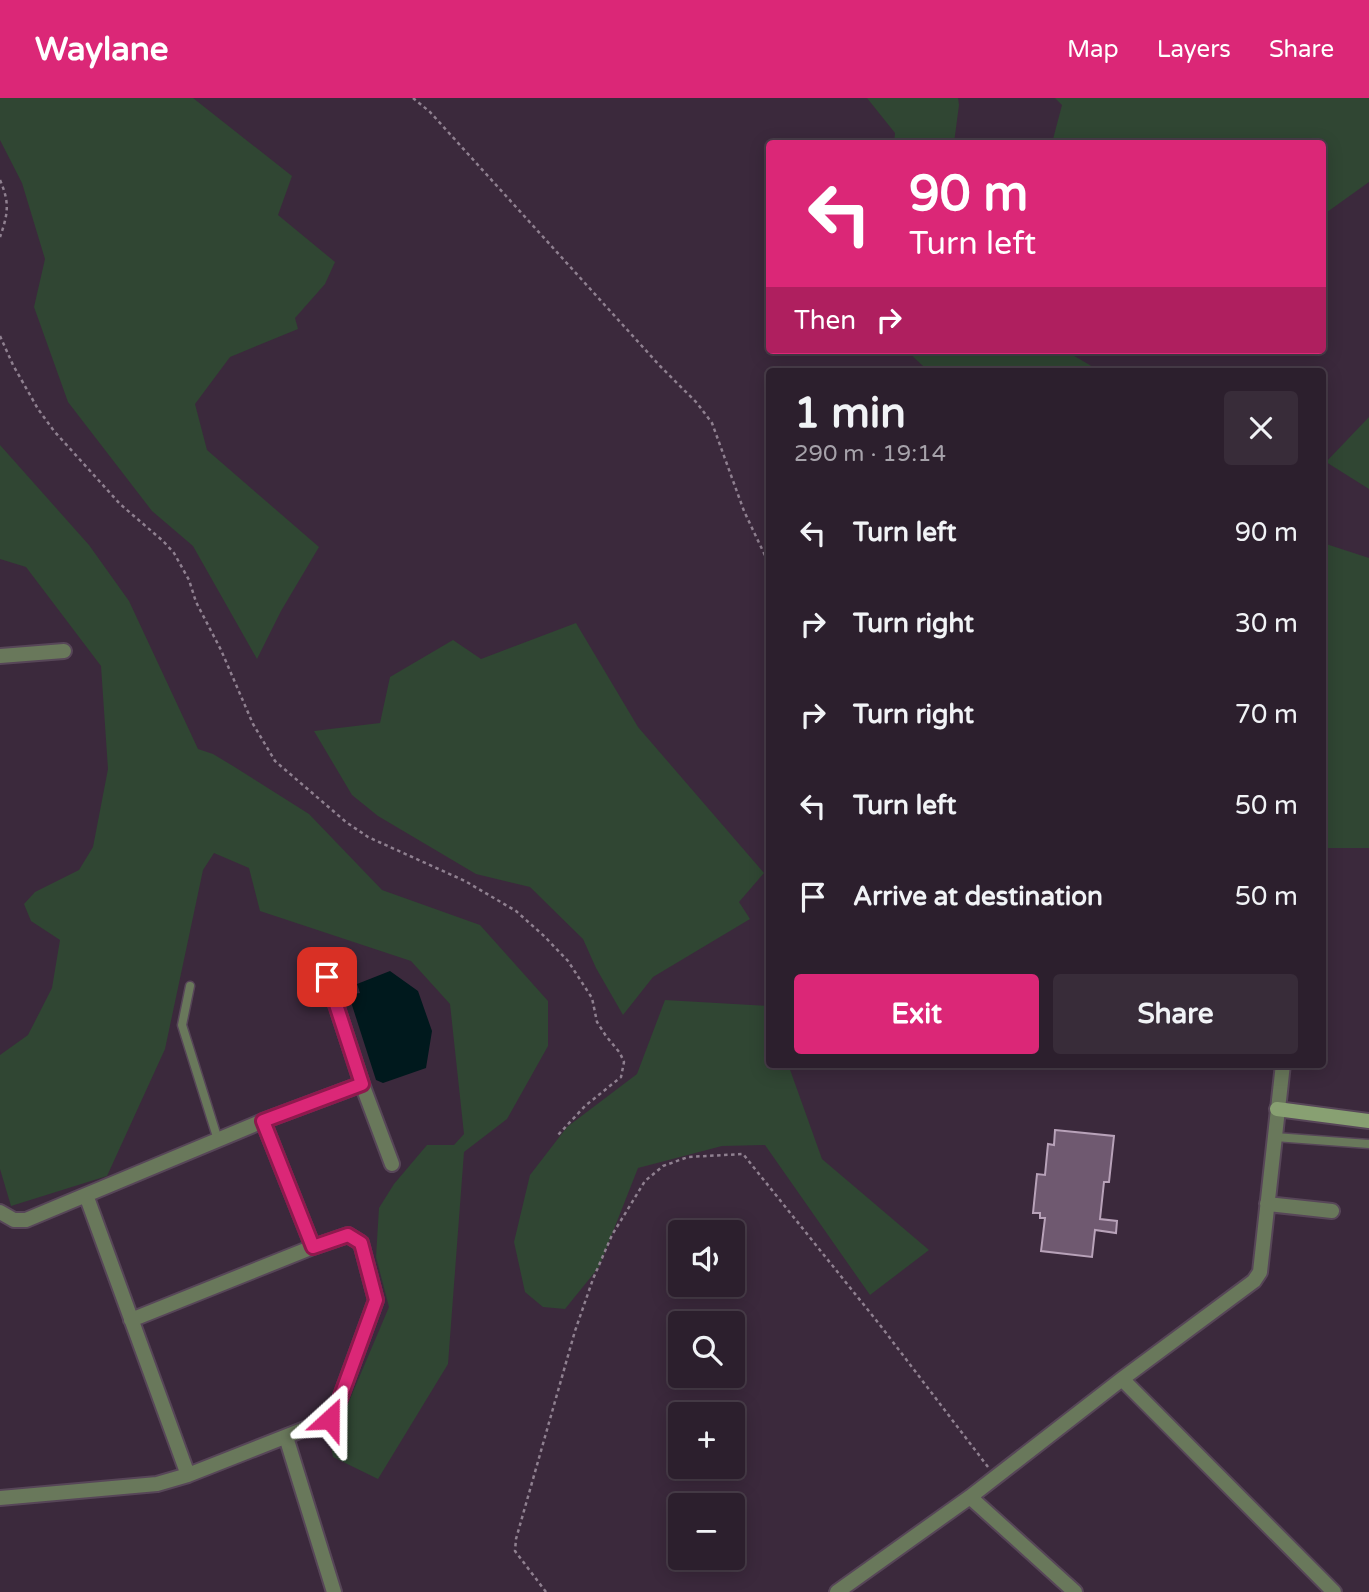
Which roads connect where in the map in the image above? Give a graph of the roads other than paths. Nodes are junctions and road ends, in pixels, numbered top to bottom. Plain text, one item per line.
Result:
1 (64, 651) dead end
2 (0, 656) edge
3 (327, 977) dead end
4 (190, 986) dead end
5 (1282, 1068) edge
6 (362, 1084) junction
7 (1277, 1109) junction
8 (263, 1121) junction
9 (1369, 1121) edge
10 (1275, 1137) junction
11 (218, 1140) junction
12 (1369, 1144) edge
13 (392, 1164) dead end
14 (86, 1195) junction
15 (1267, 1204) junction
16 (1332, 1211) dead end
17 (0, 1212) edge
18 (313, 1247) junction
19 (131, 1320) junction
20 (1122, 1379) junction
21 (286, 1437) junction
22 (188, 1475) junction
23 (970, 1497) junction
24 (0, 1498) edge
25 (334, 1592) edge
26 (837, 1592) edge
27 (1075, 1592) edge
28 (1334, 1592) edge

1 - 2 street
3 - 6 street
4 - 11 lane
5 - 7 street
6 - 8 street
6 - 13 street
7 - 9 street
7 - 10 street
8 - 11 street
8 - 18 street
10 - 12 lane
10 - 15 street
11 - 14 street
14 - 17 street
14 - 19 street
15 - 16 street
15 - 20 street
18 - 19 street
18 - 21 street
19 - 22 street
20 - 23 street
20 - 28 street
21 - 22 street
21 - 25 street
22 - 24 street
23 - 26 street
23 - 27 street

